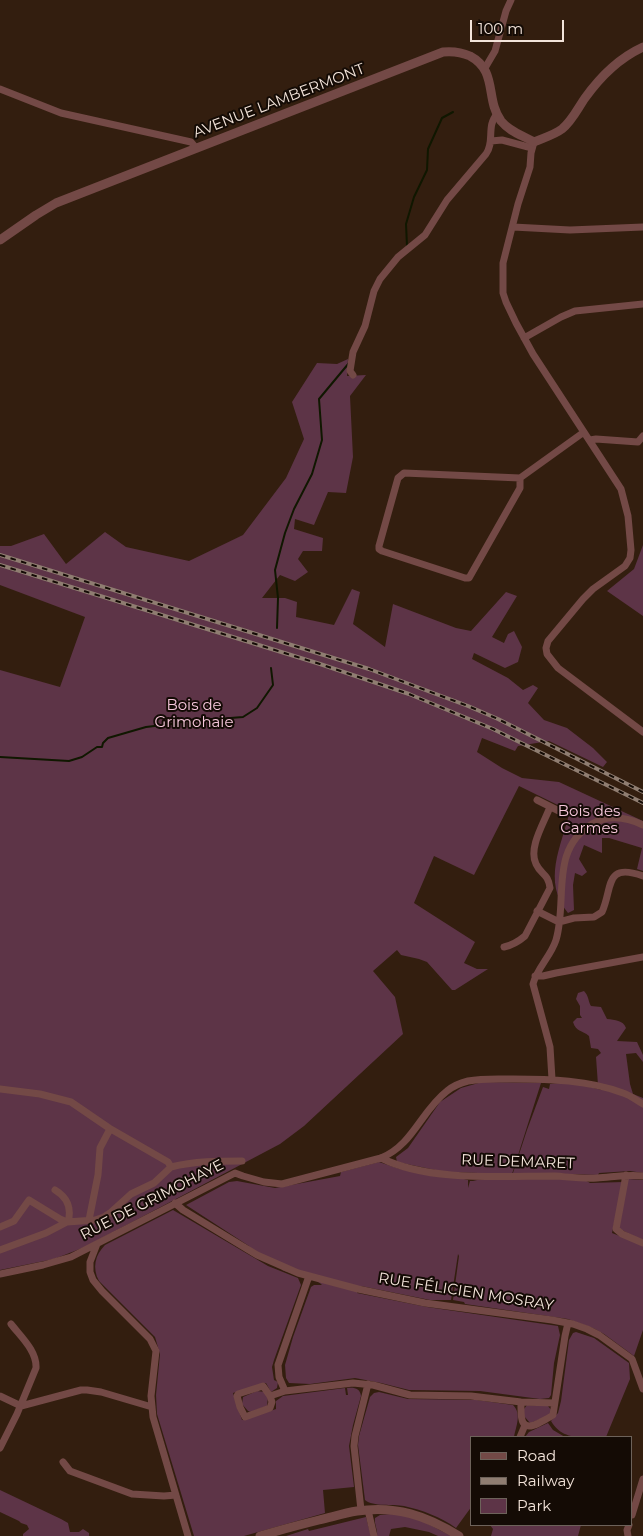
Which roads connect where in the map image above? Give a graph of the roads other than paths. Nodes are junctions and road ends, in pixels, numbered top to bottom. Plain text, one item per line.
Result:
1 (511, 0) edge
2 (643, 47) edge
3 (485, 68) junction
4 (0, 89) edge
5 (498, 114) junction
6 (491, 141) junction
7 (533, 145) junction
8 (196, 148) junction
9 (512, 227) junction
10 (643, 227) edge
11 (0, 240) edge
12 (643, 304) edge
13 (524, 338) junction
14 (353, 376) dead end
15 (584, 432) junction
16 (643, 436) edge
17 (590, 440) junction
18 (520, 478) junction
19 (643, 732) edge
20 (538, 800) dead end
21 (550, 807) junction
22 (561, 812) dead end
23 (643, 825) edge
24 (643, 876) edge
25 (537, 911) junction
26 (559, 922) junction
27 (504, 946) dead end
28 (643, 957) edge
29 (535, 976) junction
30 (552, 1079) junction
31 (0, 1089) edge
32 (643, 1104) edge
33 (110, 1129) junction
34 (390, 1155) junction
35 (381, 1158) junction
36 (242, 1161) dead end
37 (393, 1164) junction
38 (172, 1167) junction
39 (626, 1176) junction
40 (643, 1176) edge
41 (54, 1190) dead end
42 (175, 1203) junction
43 (89, 1220) junction
44 (68, 1222) junction
45 (0, 1228) edge
46 (643, 1243) edge
47 (97, 1244) junction
48 (0, 1250) edge
49 (80, 1253) junction
50 (90, 1262) junction
51 (0, 1274) edge
52 (309, 1276) junction
53 (568, 1323) junction
54 (11, 1324) dead end
55 (368, 1384) junction
56 (643, 1389) edge
57 (284, 1391) junction
58 (0, 1396) edge
59 (270, 1396) junction
60 (521, 1402) junction
61 (554, 1403) junction
62 (21, 1406) junction
63 (152, 1407) junction
64 (524, 1425) junction
65 (520, 1436) edge
66 (0, 1448) edge
67 (63, 1462) dead end
68 (643, 1479) edge
69 (176, 1494) junction
70 (365, 1510) junction
71 (633, 1512) edge
72 (188, 1536) edge
73 (260, 1536) edge
74 (374, 1536) edge
75 (459, 1536) edge

1 - 3 street
2 - 7 street
3 - 5 street
3 - 8 street, AVENUE LAMBERMONT
4 - 8 street
5 - 6 street
5 - 7 street
6 - 7 street
6 - 14 street
7 - 9 street
8 - 11 street, AVENUE LAMBERMONT
9 - 10 street
9 - 13 street
12 - 13 street
13 - 15 street
15 - 17 street
15 - 18 street
16 - 17 street
17 - 19 street
18 - 18 street
20 - 21 street
21 - 22 street
21 - 25 street
23 - 26 street
24 - 26 street
25 - 26 street
25 - 27 street
26 - 29 street
28 - 29 street
29 - 30 street
30 - 32 street, RUE DE GRIMOHAYE
30 - 34 street, RUE DE GRIMOHAYE
31 - 33 street
33 - 38 street
33 - 43 street
34 - 35 street, RUE DE GRIMOHAYE
34 - 37 street
35 - 37 street, RUE DEMARET
35 - 42 street, RUE DE GRIMOHAYE
36 - 38 street
37 - 39 street, RUE DEMARET
38 - 43 street
39 - 40 street, RUE DEMARET
39 - 46 street
41 - 44 street
42 - 47 street, RUE DE GRIMOHAYE
42 - 52 street, RUE FÉLICIEN MOSRAY
43 - 44 street
44 - 45 street
44 - 48 street
47 - 49 street, RUE DE GRIMOHAYE
47 - 50 street
49 - 50 street
49 - 51 street, RUE DE GRIMOHAYE
50 - 63 street
52 - 53 street, RUE FÉLICIEN MOSRAY
52 - 57 street
53 - 56 street, RUE FÉLICIEN MOSRAY
53 - 61 street
54 - 62 street
55 - 57 street
55 - 60 street
55 - 70 street
57 - 59 street
58 - 62 street
59 - 59 street
60 - 61 street
60 - 64 street
61 - 64 street
62 - 63 street
62 - 66 street
63 - 69 street
64 - 65 street
67 - 69 street
68 - 71 street
69 - 72 street
70 - 73 street
70 - 74 street
70 - 75 street

